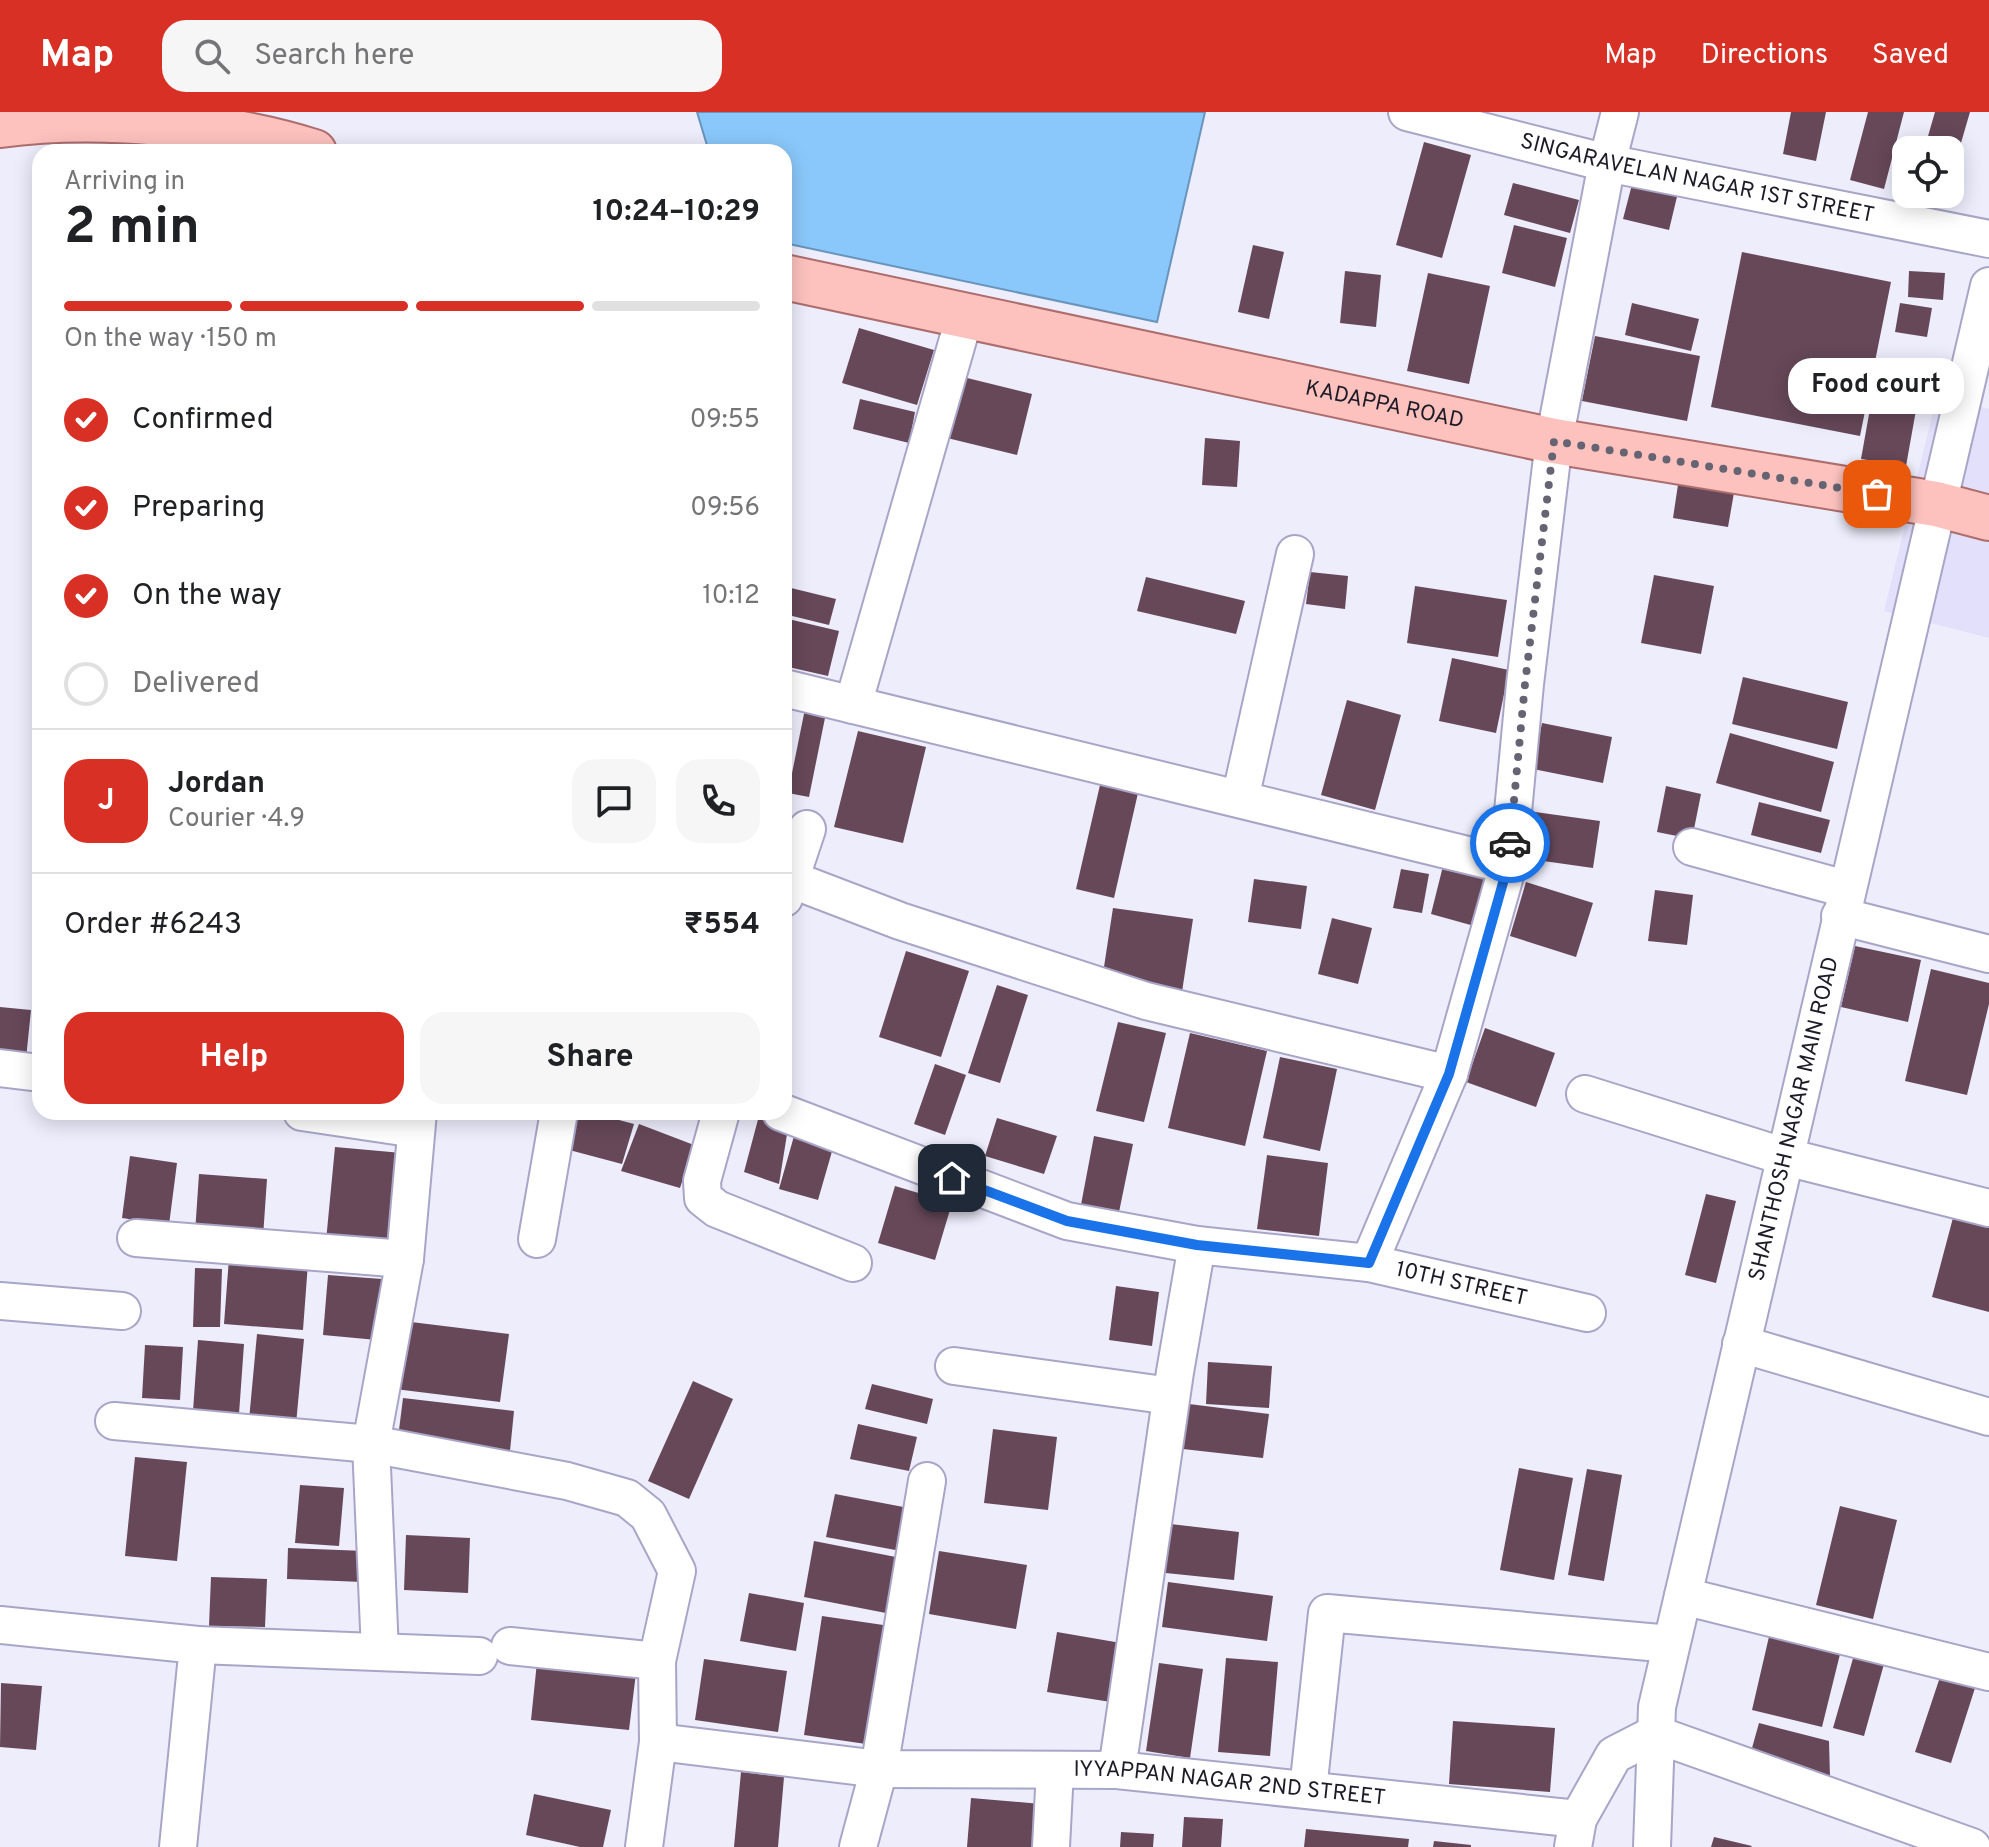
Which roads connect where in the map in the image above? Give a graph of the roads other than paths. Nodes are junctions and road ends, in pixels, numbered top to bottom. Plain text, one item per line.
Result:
1 (1407, 112) edge
2 (1620, 112) edge
3 (0, 125) edge
4 (288, 144) edge
5 (1607, 163) junction
6 (1989, 239) edge
7 (792, 279) edge
8 (1987, 301) edge
9 (965, 315) junction
10 (1554, 441) junction
11 (1936, 504) junction
12 (1989, 518) edge
13 (1295, 554) dead end
14 (792, 690) edge
15 (853, 705) junction
16 (1240, 799) junction
17 (807, 829) dead end
18 (1692, 847) dead end
19 (1508, 865) junction
20 (792, 874) edge
21 (792, 890) edge
22 (1843, 902) junction
23 (1989, 954) edge
24 (0, 1068) edge
25 (32, 1072) edge
26 (1449, 1074) junction
27 (1585, 1094) dead end
28 (792, 1116) edge
29 (558, 1120) edge
30 (719, 1120) edge
31 (417, 1121) edge
32 (1786, 1157) junction
33 (1989, 1208) edge
34 (136, 1238) dead end
35 (537, 1239) dead end
36 (1197, 1245) junction
37 (405, 1259) junction
38 (853, 1263) dead end
39 (1369, 1263) junction
40 (0, 1301) edge
41 (122, 1311) dead end
42 (1587, 1313) dead end
43 (1741, 1344) junction
44 (954, 1366) dead end
45 (1171, 1396) junction
46 (1989, 1417) edge
47 (114, 1421) dead end
48 (371, 1444) junction
49 (927, 1481) dead end
50 (1683, 1596) junction
51 (0, 1625) edge
52 (1671, 1644) junction
53 (198, 1645) junction
54 (380, 1652) junction
55 (657, 1661) junction
56 (1989, 1672) edge
57 (1655, 1734) junction
58 (658, 1742) junction
59 (879, 1769) junction
60 (1055, 1770) junction
61 (1117, 1770) junction
62 (1308, 1790) junction
63 (1575, 1833) edge
64 (178, 1847) edge
65 (644, 1847) edge
66 (858, 1847) edge
67 (1051, 1847) edge
68 (1652, 1847) edge
69 (1972, 1847) edge

1 - 5 street, SINGARAVELAN NAGAR 1ST STREET
2 - 5 street
3 - 4 main road
5 - 6 street, SINGARAVELAN NAGAR 1ST STREET
5 - 10 street
7 - 9 main road, KADAPPA ROAD
8 - 11 street, SHANTHOSH NAGAR MAIN ROAD
9 - 10 main road, KADAPPA ROAD
9 - 15 street
10 - 11 main road, KADAPPA ROAD
10 - 19 street
11 - 12 main road, KADAPPA ROAD
11 - 22 street, SHANTHOSH NAGAR MAIN ROAD
13 - 16 street
14 - 15 street
15 - 16 street
16 - 19 street
17 - 20 street
18 - 22 street
19 - 26 street
21 - 26 street
22 - 23 street
22 - 32 street, SHANTHOSH NAGAR MAIN ROAD
24 - 25 street
26 - 39 street
27 - 32 street
28 - 36 street, 10TH STREET
29 - 35 street
30 - 38 street
31 - 37 street
32 - 33 street
32 - 43 street, SHANTHOSH NAGAR MAIN ROAD
34 - 37 street
36 - 39 street, 10TH STREET
36 - 45 street
37 - 48 street
39 - 42 street, 10TH STREET
40 - 41 street
43 - 46 street
43 - 50 street, SHANTHOSH NAGAR MAIN ROAD
44 - 45 street
45 - 61 street
47 - 48 street
48 - 54 street
48 - 55 street
49 - 59 street
50 - 52 street, SHANTHOSH NAGAR MAIN ROAD
50 - 56 street
51 - 53 street
52 - 57 street, SHANTHOSH NAGAR MAIN ROAD
52 - 62 street
53 - 54 street
53 - 64 street
54 - 55 street
55 - 58 street
57 - 63 street
57 - 68 street, SHANTHOSH NAGAR MAIN ROAD
57 - 69 street
58 - 59 street, IYYAPPAN NAGAR 2ND STREET
58 - 65 street
59 - 60 street, IYYAPPAN NAGAR 2ND STREET
59 - 66 street
60 - 61 street, IYYAPPAN NAGAR 2ND STREET
60 - 67 street
61 - 62 street, IYYAPPAN NAGAR 2ND STREET
62 - 63 street, IYYAPPAN NAGAR 2ND STREET

